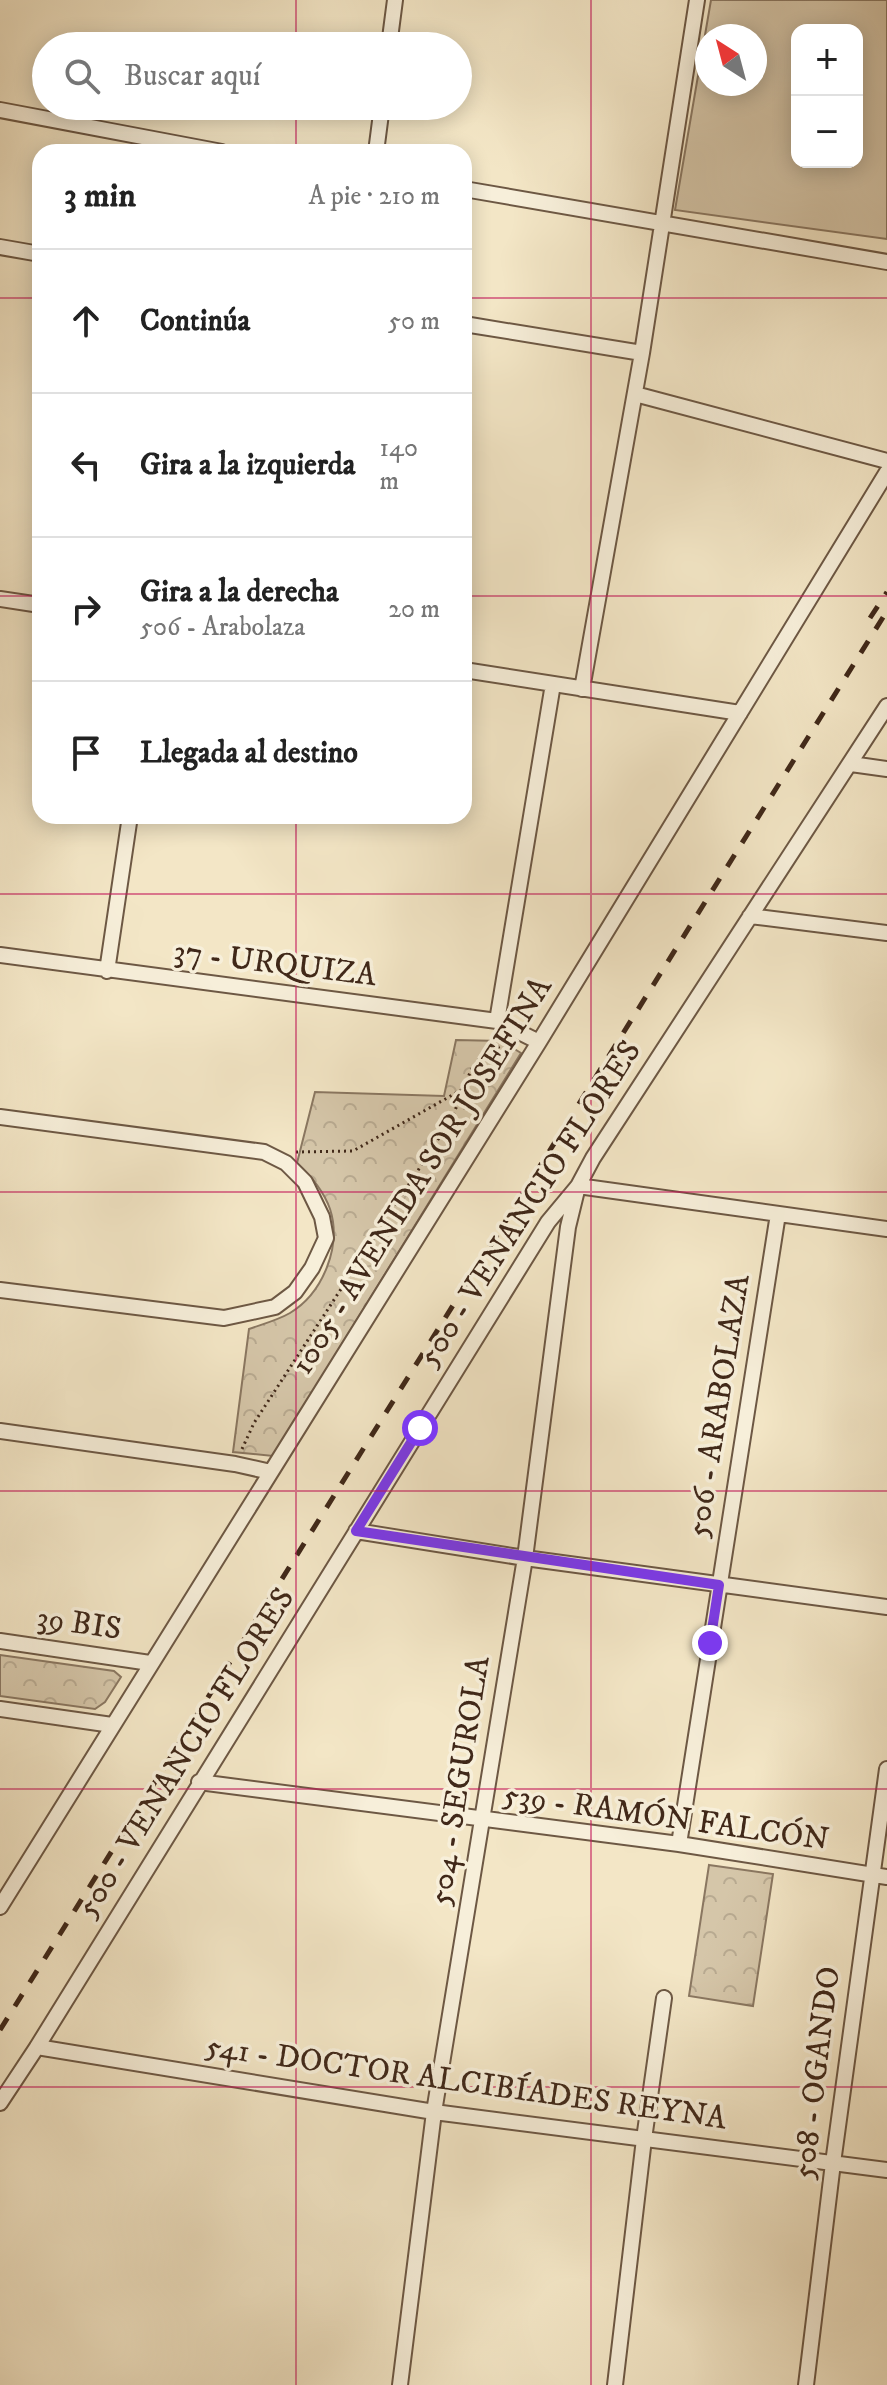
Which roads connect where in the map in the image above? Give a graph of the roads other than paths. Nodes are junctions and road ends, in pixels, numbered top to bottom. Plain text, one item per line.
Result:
1 (395, 0) edge
2 (697, 0) edge
3 (391, 32) edge
4 (0, 110) edge
5 (32, 116) edge
6 (53, 120) edge
7 (380, 120) edge
8 (180, 144) edge
9 (377, 144) edge
10 (472, 190) edge
11 (664, 225) junction
12 (0, 247) edge
13 (32, 253) edge
14 (887, 262) edge
15 (472, 325) edge
16 (642, 353) junction
17 (635, 394) junction
18 (887, 461) edge
19 (887, 472) edge
20 (0, 599) edge
21 (32, 604) edge
22 (472, 671) edge
23 (553, 684) junction
24 (582, 689) junction
25 (887, 706) edge
26 (740, 713) junction
27 (851, 764) junction
28 (887, 769) edge
29 (129, 824) edge
30 (750, 916) junction
31 (887, 933) edge
32 (0, 955) edge
33 (107, 971) junction
34 (497, 1021) junction
35 (539, 1042) junction
36 (0, 1117) edge
37 (578, 1186) junction
38 (778, 1214) junction
39 (887, 1229) edge
40 (0, 1290) edge
41 (0, 1431) edge
42 (271, 1472) junction
43 (356, 1531) junction
44 (525, 1558) junction
45 (719, 1585) junction
46 (887, 1607) edge
47 (0, 1641) edge
48 (150, 1663) junction
49 (0, 1709) edge
50 (112, 1725) junction
51 (887, 1769) edge
52 (199, 1782) junction
53 (482, 1820) junction
54 (679, 1844) junction
55 (871, 1875) junction
56 (887, 1877) edge
57 (0, 1907) edge
58 (664, 1998) dead end
59 (37, 2047) junction
60 (0, 2103) edge
61 (434, 2112) junction
62 (644, 2139) junction
63 (833, 2163) junction
64 (887, 2170) edge
65 (400, 2385) edge
66 (615, 2385) edge
67 (806, 2385) edge

1 - 3 street
2 - 11 street
4 - 5 street
6 - 8 street
7 - 9 street
10 - 11 street
11 - 14 street
11 - 16 street
12 - 13 street
15 - 16 street
16 - 17 street
17 - 18 street
17 - 24 street
19 - 26 street, 1005 - AVENIDA SOR JOSEFINA
20 - 21 street
22 - 23 street
23 - 24 street
23 - 34 street
24 - 26 street
25 - 27 street, 500 - VENANCIO FLORES
26 - 35 street, 1005 - AVENIDA SOR JOSEFINA
27 - 28 street
27 - 30 street, 500 - VENANCIO FLORES
29 - 33 street
30 - 31 street
30 - 37 street, 500 - VENANCIO FLORES
32 - 33 street, 37 - URQUIZA
33 - 34 street, 37 - URQUIZA
34 - 35 street, 37 - URQUIZA
35 - 42 street, 1005 - AVENIDA SOR JOSEFINA
36 - 40 street
37 - 38 street
37 - 43 street, 500 - VENANCIO FLORES
37 - 44 street, 504 - SEGUROLA
38 - 39 street
38 - 45 street, 506 - ARABOLAZA
41 - 42 street
42 - 48 street, 1005 - AVENIDA SOR JOSEFINA
43 - 44 street
43 - 52 street, 500 - VENANCIO FLORES
44 - 45 street
44 - 53 street, 504 - SEGUROLA
45 - 46 street
45 - 54 street, 506 - ARABOLAZA
47 - 48 street, 39 BIS
48 - 50 street, 1005 - AVENIDA SOR JOSEFINA
49 - 50 street
50 - 57 street, 1005 - AVENIDA SOR JOSEFINA
51 - 55 street, 508 - OGANDO
52 - 53 street, 539 - RAMÓN FALCÓN
52 - 59 street, 500 - VENANCIO FLORES
53 - 54 street, 539 - RAMÓN FALCÓN
53 - 61 street, 504 - SEGUROLA
54 - 55 street, 539 - RAMÓN FALCÓN
55 - 56 street, 539 - RAMÓN FALCÓN
55 - 63 street, 508 - OGANDO
58 - 62 street
59 - 60 street, 500 - VENANCIO FLORES
59 - 61 street, 541 - DOCTOR ALCIBÍADES REYNA
61 - 62 street, 541 - DOCTOR ALCIBÍADES REYNA
61 - 65 street, 504 - SEGUROLA
62 - 63 street, 541 - DOCTOR ALCIBÍADES REYNA
62 - 66 street
63 - 64 street, 541 - DOCTOR ALCIBÍADES REYNA
63 - 67 street, 508 - OGANDO

